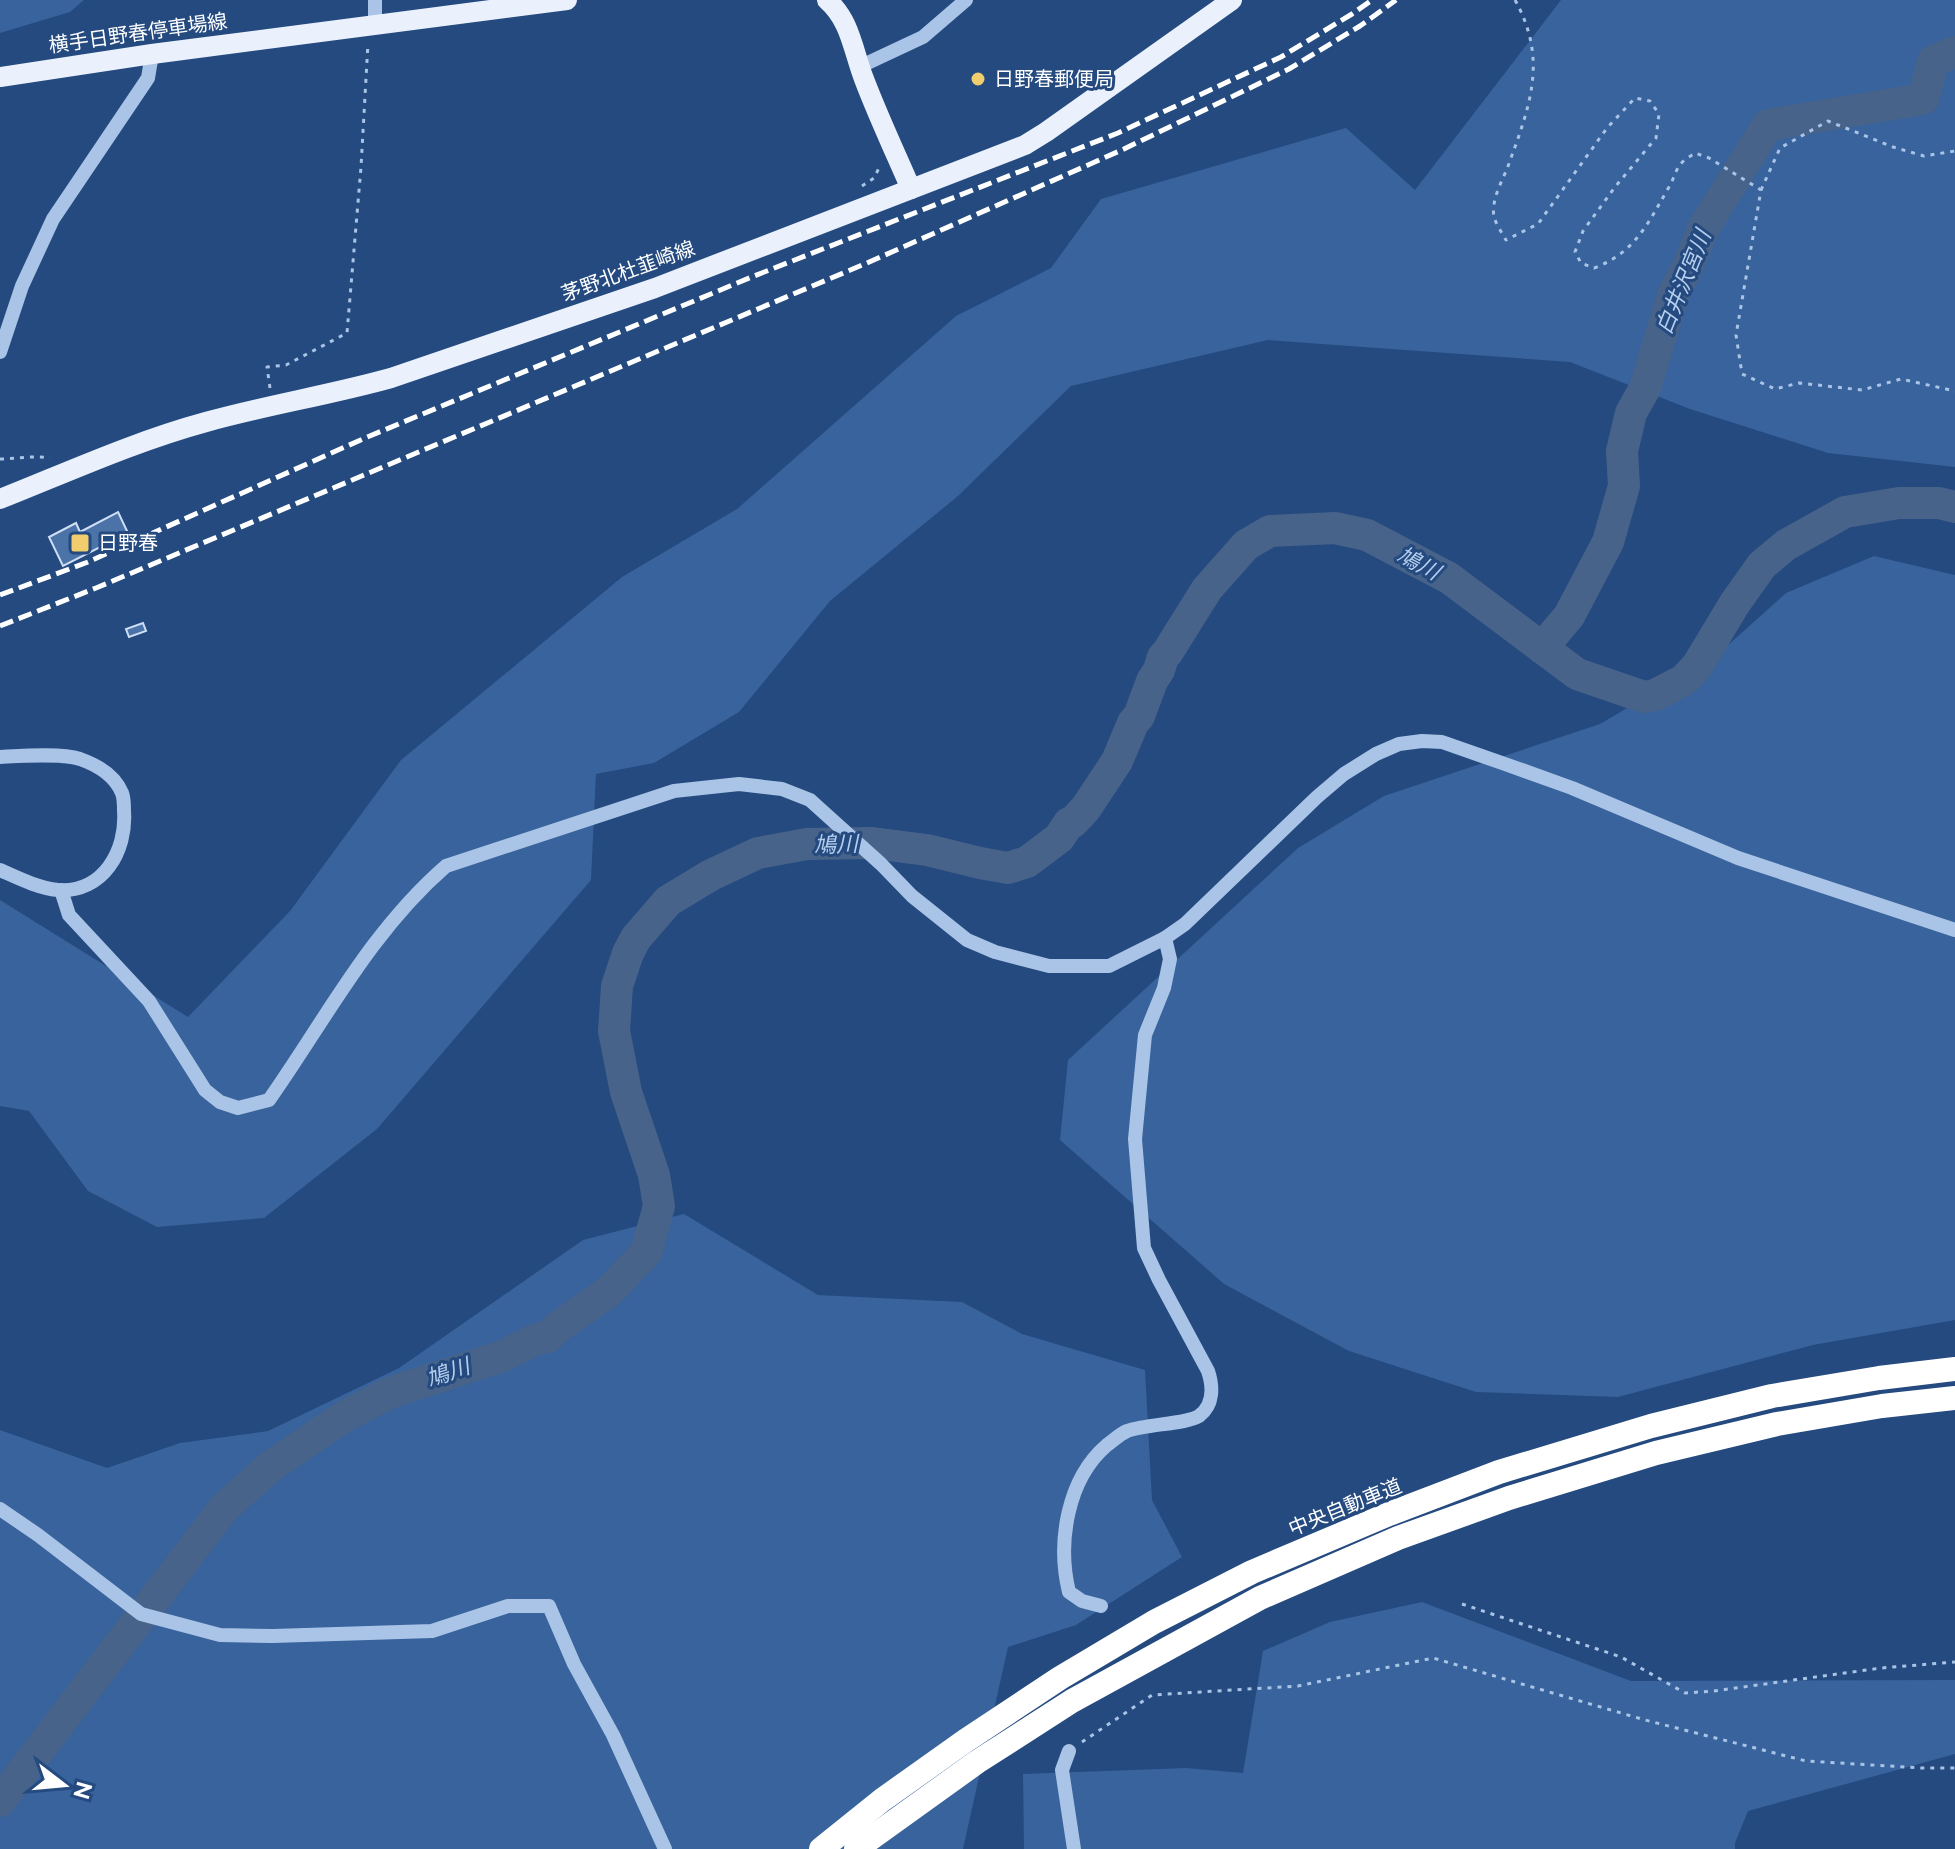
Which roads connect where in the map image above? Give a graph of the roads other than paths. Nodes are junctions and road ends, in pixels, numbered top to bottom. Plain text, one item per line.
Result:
1 (375, 0) edge
2 (567, 0) edge
3 (966, 0) edge
4 (1232, 0) edge
5 (830, 1) edge
6 (372, 27) junction
7 (152, 54) junction
8 (859, 67) junction
9 (0, 77) edge
10 (911, 189) junction
11 (0, 352) edge
12 (0, 499) edge
13 (0, 757) edge
14 (0, 870) edge
15 (61, 890) junction
16 (1955, 930) edge
17 (1165, 938) junction
18 (1955, 1369) edge
19 (1955, 1398) edge
20 (0, 1509) edge
21 (1101, 1606) dead end
22 (1069, 1751) road end
23 (665, 1849) edge
24 (821, 1849) edge
25 (856, 1849) edge
26 (1074, 1849) edge

1 - 6 street
2 - 6 main road, 横手日野春停車場線
3 - 8 street
4 - 10 main road, 茅野北杜韮崎線
5 - 8 main road
6 - 7 main road, 横手日野春停車場線
7 - 9 main road, 横手日野春停車場線
7 - 11 street
8 - 10 main road
10 - 12 main road, 茅野北杜韮崎線
13 - 15 street
14 - 15 street
15 - 17 street
16 - 17 street
17 - 21 street
18 - 24 highway, 中央自動車道
19 - 25 highway
20 - 23 street
22 - 26 street

